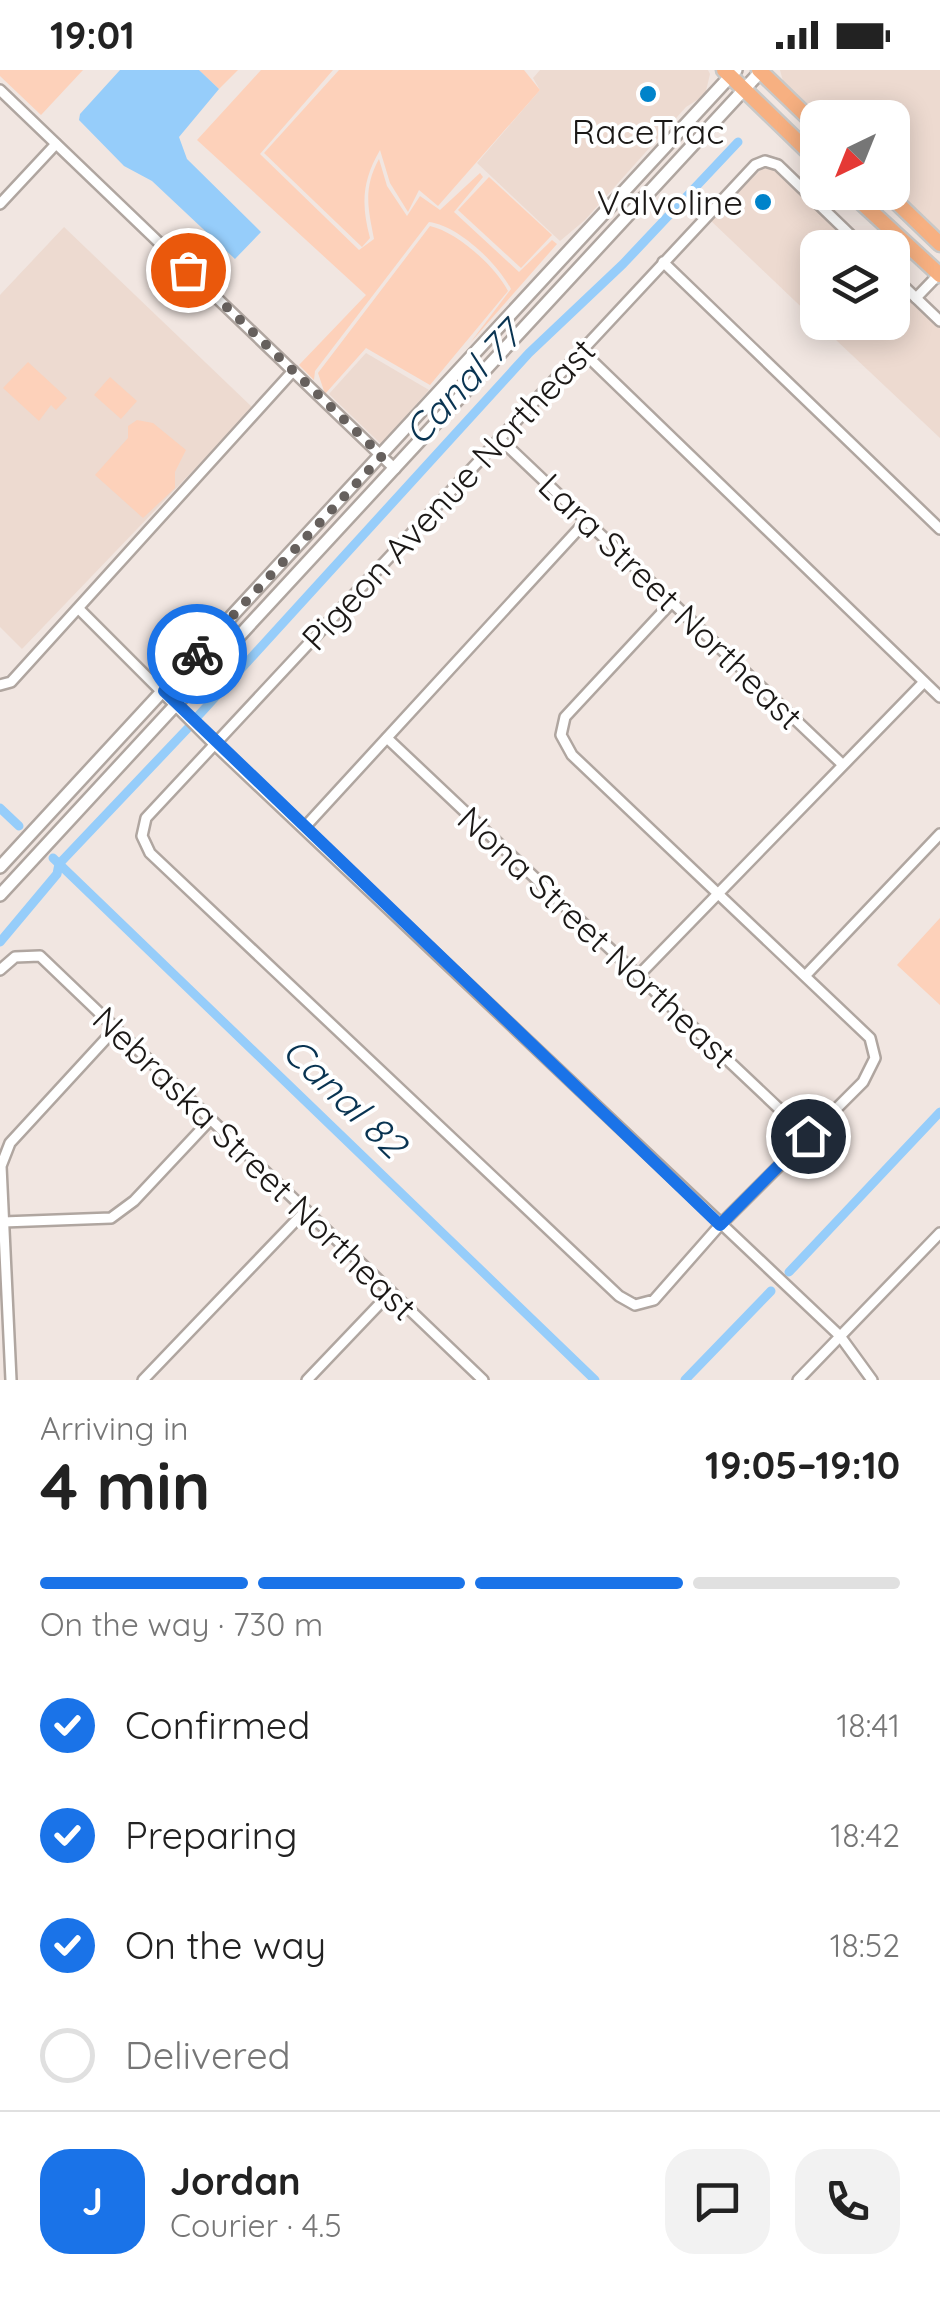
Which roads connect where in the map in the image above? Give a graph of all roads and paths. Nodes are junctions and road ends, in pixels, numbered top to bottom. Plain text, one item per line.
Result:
1 (761, 70) edge
2 (730, 72) edge
3 (0, 90) edge
4 (744, 90) junction
5 (800, 108) edge
6 (56, 144) junction
7 (800, 144) edge
8 (0, 204) edge
9 (870, 210) edge
10 (905, 210) edge
11 (846, 230) edge
12 (940, 244) edge
13 (663, 262) junction
14 (940, 274) edge
15 (910, 292) edge
16 (526, 296) junction
17 (916, 298) junction
18 (940, 320) edge
19 (523, 328) junction
20 (582, 351) junction
21 (293, 371) junction
22 (499, 438) junction
23 (382, 456) junction
24 (396, 468) junction
25 (586, 522) junction
26 (940, 529) edge
27 (671, 603) junction
28 (79, 609) junction
29 (924, 682) junction
30 (0, 685) edge
31 (164, 691) junction
32 (940, 697) edge
33 (177, 704) junction
34 (387, 738) junction
35 (215, 745) junction
36 (842, 764) junction
37 (304, 828) junction
38 (940, 834) edge
39 (0, 867) edge
40 (720, 893) junction
41 (0, 895) edge
42 (0, 970) edge
43 (806, 975) junction
44 (638, 976) junction
45 (114, 1030) junction
46 (210, 1120) junction
47 (808, 1136) junction
48 (306, 1210) junction
49 (3, 1222) junction
50 (720, 1225) junction
51 (940, 1233) edge
52 (391, 1292) junction
53 (840, 1336) junction
54 (476, 1378) edge
55 (10, 1380) edge
56 (143, 1380) edge
57 (307, 1380) edge
58 (798, 1380) edge
59 (872, 1380) edge

1 - 4 main road
1 - 5 main road
2 - 4 main road
2 - 16 main road
3 - 6 street
4 - 7 main road
4 - 19 main road
6 - 8 street
6 - 21 street
9 - 14 main road
10 - 12 main road
11 - 13 street, Pigeon Avenue Northeast
13 - 20 street, Pigeon Avenue Northeast
13 - 26 street
14 - 17 street
15 - 17 street
16 - 19 main road
16 - 23 main road
17 - 18 street
19 - 24 main road
20 - 22 street, Pigeon Avenue Northeast
20 - 29 street
21 - 23 street
21 - 28 street
22 - 25 street, Lara Street Northeast
22 - 35 street, Pigeon Avenue Northeast
23 - 24 street
23 - 31 main road
24 - 33 main road
25 - 27 street, Lara Street Northeast
25 - 34 street
27 - 36 street, Lara Street Northeast
27 - 40 street
28 - 30 street
28 - 31 street
29 - 32 street
29 - 36 street
31 - 33 street
31 - 39 main road
33 - 35 street
33 - 41 main road
34 - 37 street
34 - 44 street, Nona Street Northeast
35 - 37 street
35 - 50 street, Pigeon Avenue Northeast
36 - 40 street
37 - 50 street
38 - 43 street
40 - 43 street
40 - 44 street
42 - 45 street, Nebraska Street Northeast
43 - 47 street
44 - 47 street, Nona Street Northeast
45 - 46 street, Nebraska Street Northeast
45 - 49 street
46 - 48 street, Nebraska Street Northeast
46 - 49 street
47 - 50 street
48 - 52 street, Nebraska Street Northeast
48 - 56 street
49 - 55 street
50 - 53 street
51 - 53 street
52 - 54 street, Nebraska Street Northeast
52 - 57 street
53 - 58 street
53 - 59 street

